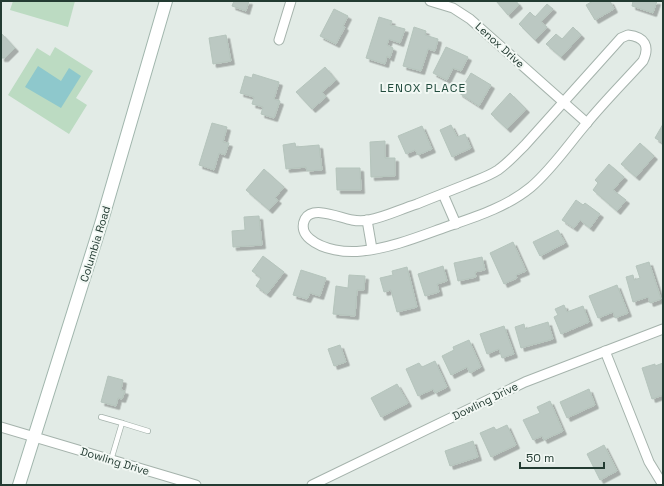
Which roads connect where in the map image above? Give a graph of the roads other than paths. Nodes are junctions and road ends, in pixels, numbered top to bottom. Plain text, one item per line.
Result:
1 (166, 1) edge
2 (291, 1) edge
3 (430, 1) edge
4 (454, 4) edge
5 (279, 40) dead end
6 (563, 102) junction
7 (587, 123) junction
8 (443, 194) junction
9 (367, 220) junction
10 (456, 224) junction
11 (372, 249) junction
12 (663, 329) edge
13 (605, 351) junction
14 (101, 417) dead end
15 (122, 423) junction
16 (1, 427) edge
17 (148, 431) dead end
18 (35, 437) junction
19 (111, 460) junction
20 (19, 485) edge
21 (196, 485) edge
22 (312, 485) edge
23 (663, 485) edge

1 - 18 main road, Columbia Road
2 - 5 street
3 - 4 street, Lenox Drive
4 - 6 street, Lenox Drive
6 - 7 street, Lenox Drive
6 - 7 street
6 - 8 street
7 - 10 street
8 - 9 street
8 - 10 street
9 - 11 street
9 - 11 street
10 - 11 street
12 - 13 street, Dowling Drive
13 - 22 street, Dowling Drive
13 - 23 street
14 - 15 lane
15 - 17 lane
15 - 19 lane
16 - 18 street, Dowling Drive
18 - 19 street, Dowling Drive
18 - 20 main road, Columbia Road
19 - 21 street, Dowling Drive

